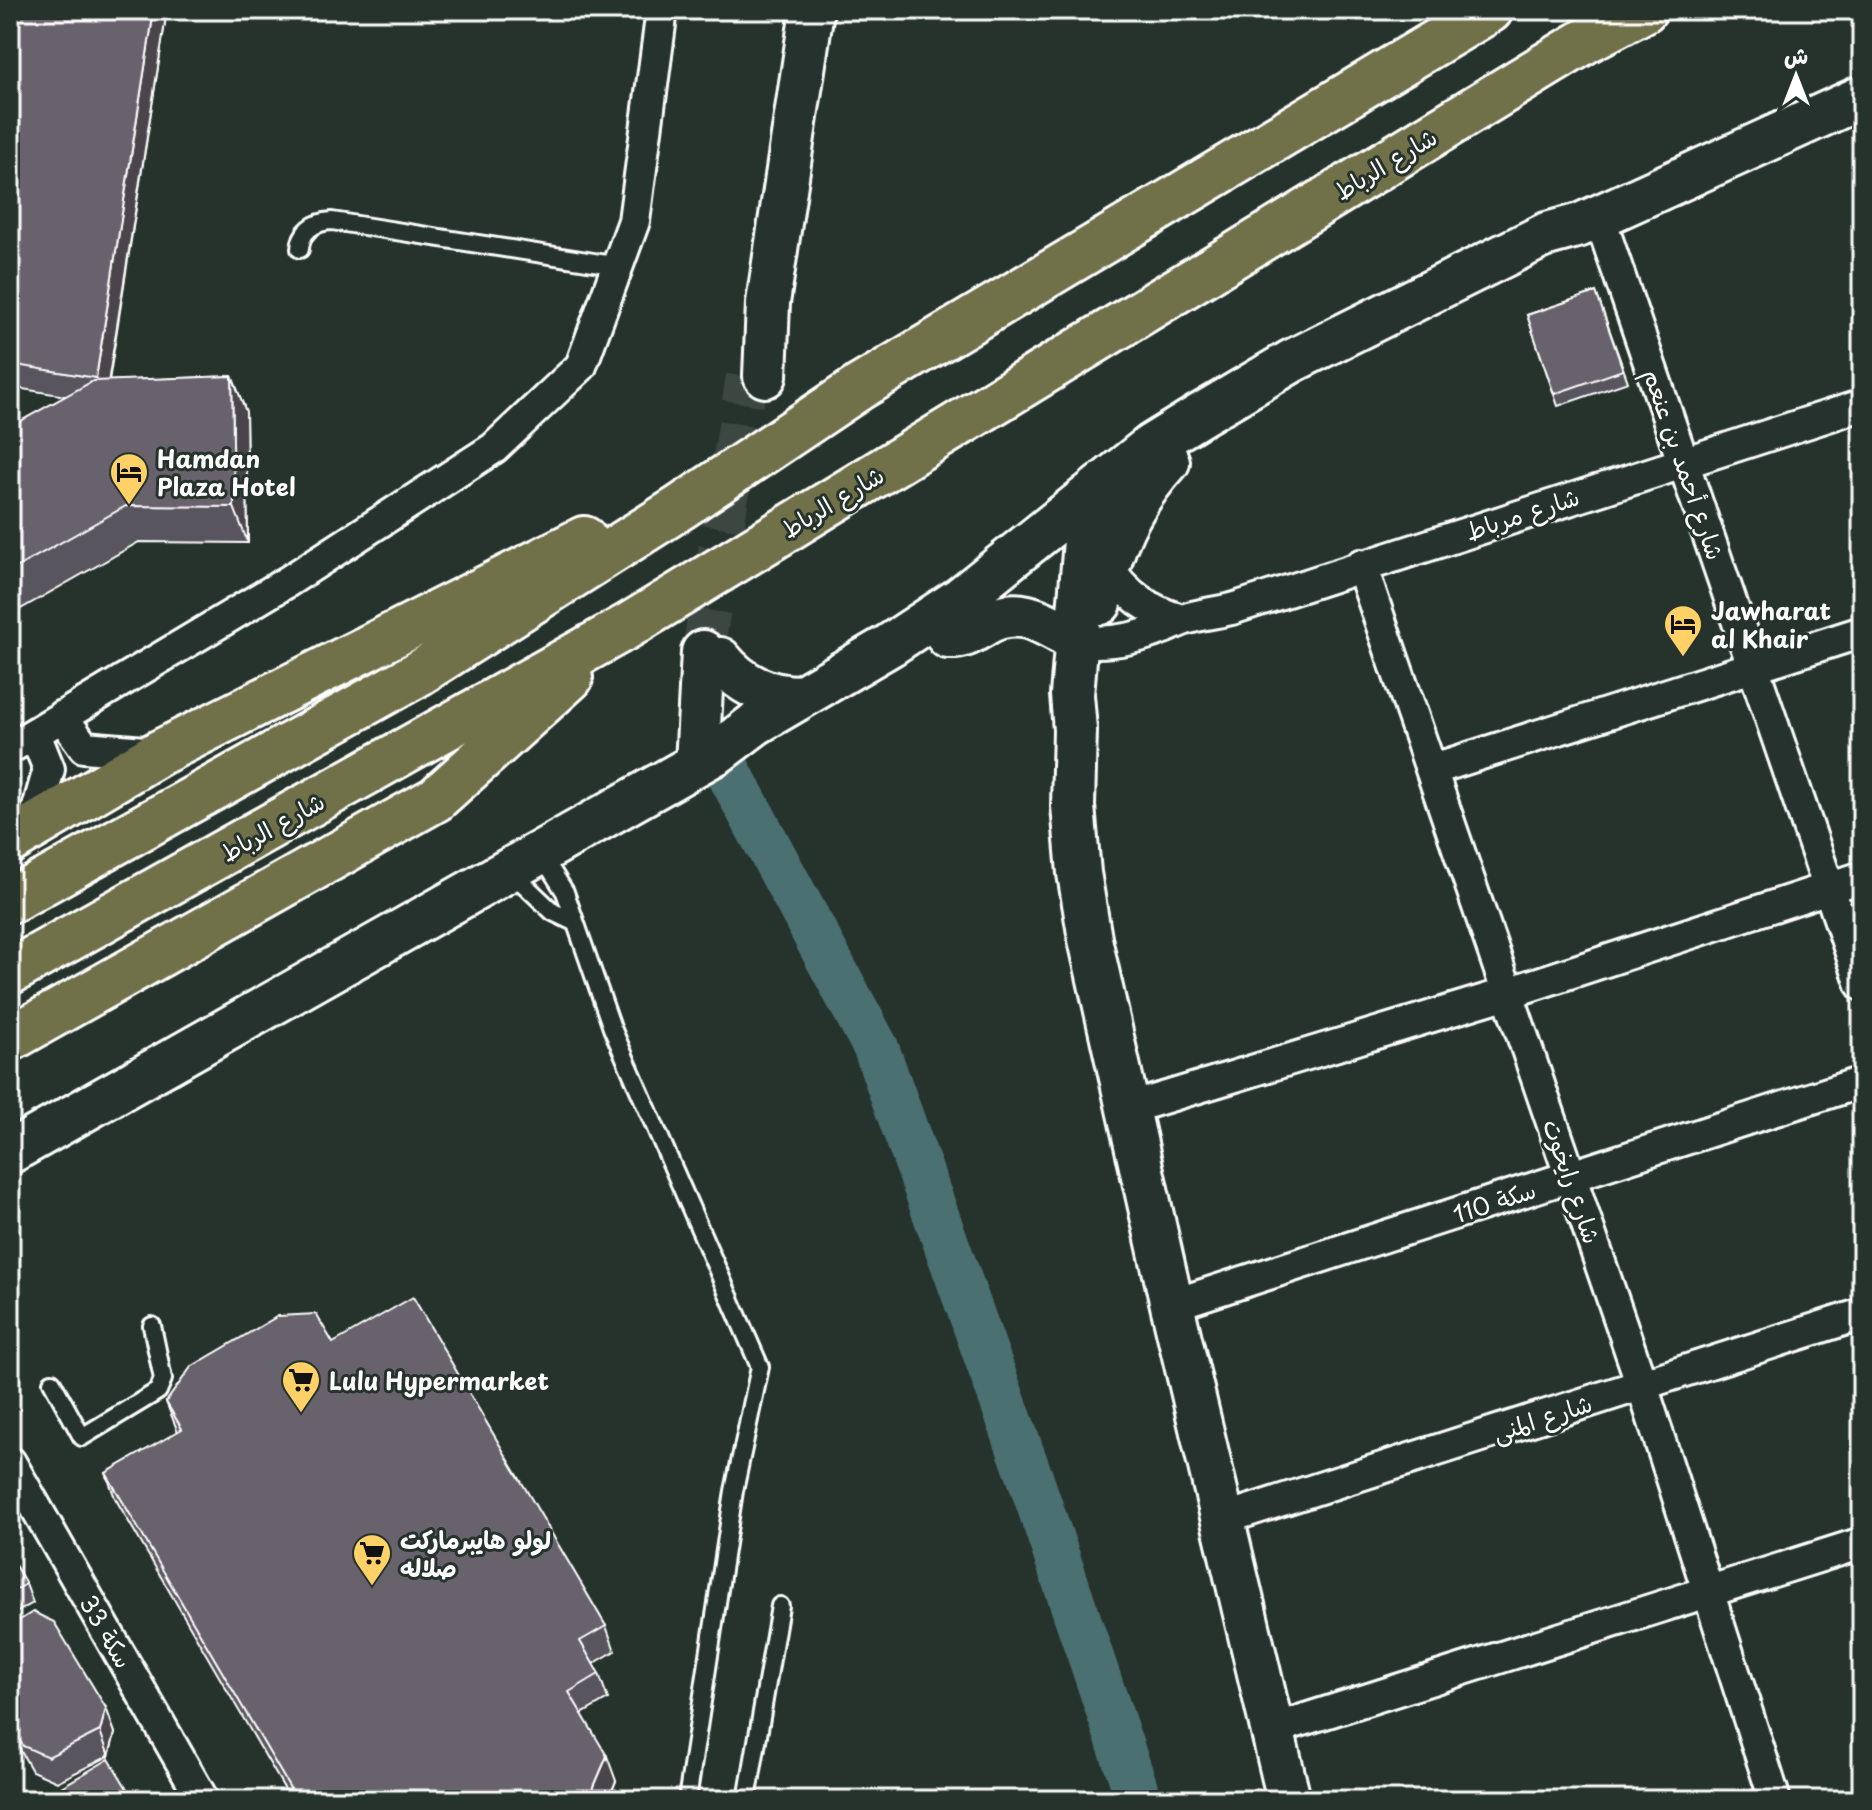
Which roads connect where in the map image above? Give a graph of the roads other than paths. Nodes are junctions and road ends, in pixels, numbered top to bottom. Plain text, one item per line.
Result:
1 (662, 10) edge
2 (812, 10) edge
3 (1644, 10) edge
4 (1482, 13) edge
5 (1862, 97) edge
6 (1589, 221) junction
7 (300, 249) dead end
8 (619, 266) junction
9 (756, 376) tunnel mouth
10 (1862, 405) edge
11 (1168, 462) junction
12 (1684, 462) junction
13 (681, 507) junction
14 (1070, 527) junction
15 (1361, 565) junction
16 (1107, 566) junction
17 (1182, 620) junction
18 (628, 626) junction
19 (1862, 632) edge
20 (948, 637) junction
21 (1085, 642) junction
22 (1755, 666) junction
23 (801, 697) junction
24 (62, 716) junction
25 (22, 741) edge
26 (159, 753) junction
27 (708, 758) junction
28 (1434, 769) junction
29 (21, 835) edge
30 (526, 862) junction
31 (1862, 877) edge
32 (1828, 888) junction
33 (10, 901) edge
34 (574, 922) junction
35 (10, 972) edge
36 (1862, 985) edge
37 (1508, 993) junction
38 (10, 1039) edge
39 (1862, 1082) edge
40 (1127, 1109) junction
41 (10, 1152) edge
42 (1571, 1176) junction
43 (1172, 1305) junction
44 (1862, 1314) edge
45 (152, 1326) dead end
46 (52, 1382) dead end
47 (1642, 1385) junction
48 (10, 1462) edge
49 (1223, 1519) junction
50 (1862, 1543) edge
51 (1709, 1592) junction
52 (780, 1606) dead end
53 (1274, 1729) junction
54 (203, 1800) edge
55 (687, 1800) edge
56 (747, 1800) edge
57 (1289, 1800) edge
58 (1775, 1800) edge

1 - 8 street
2 - 9 street
3 - 18 highway, شارع الرباط
4 - 13 highway
5 - 6 street
6 - 11 street
6 - 12 street, شارع أحمد بن عنعم
6 - 14 street
7 - 8 lane
8 - 24 street
10 - 12 street, شارع مرباط
11 - 14 street
11 - 16 street
12 - 15 street, شارع مرباط
12 - 22 street, شارع أحمد بن عنعم
13 - 26 highway
13 - 33 highway
14 - 16 street
14 - 20 street
14 - 21 street
14 - 23 street
15 - 17 street, شارع مرباط
15 - 28 street, شارع رايخوت
16 - 17 street
16 - 21 street
17 - 21 street, شارع مرباط
18 - 35 highway, شارع الرباط
18 - 38 highway
19 - 22 street
20 - 21 street
20 - 27 street
21 - 40 street
22 - 28 street
22 - 32 street, شارع أحمد بن عنعم
23 - 27 street
23 - 27 street
24 - 25 street
24 - 26 street
25 - 29 street
26 - 29 highway
27 - 30 street
28 - 37 street, شارع رايخوت
30 - 34 lane
30 - 34 lane
30 - 41 street
31 - 32 street
32 - 36 street, شارع أحمد بن عنعم
32 - 37 street
34 - 55 lane
37 - 40 street
37 - 42 street, شارع رايخوت
39 - 42 street, سكة 110
40 - 43 street
42 - 43 street, سكة 110
42 - 47 street, شارع رايخوت
43 - 49 street
44 - 47 street, شارع المنى
45 - 46 lane
47 - 49 street, شارع المنى
47 - 51 street, شارع رايخوت
48 - 54 street, سكة 33
49 - 53 street
50 - 51 street
51 - 53 street
51 - 58 street, شارع رايخوت
52 - 56 lane
53 - 57 street

